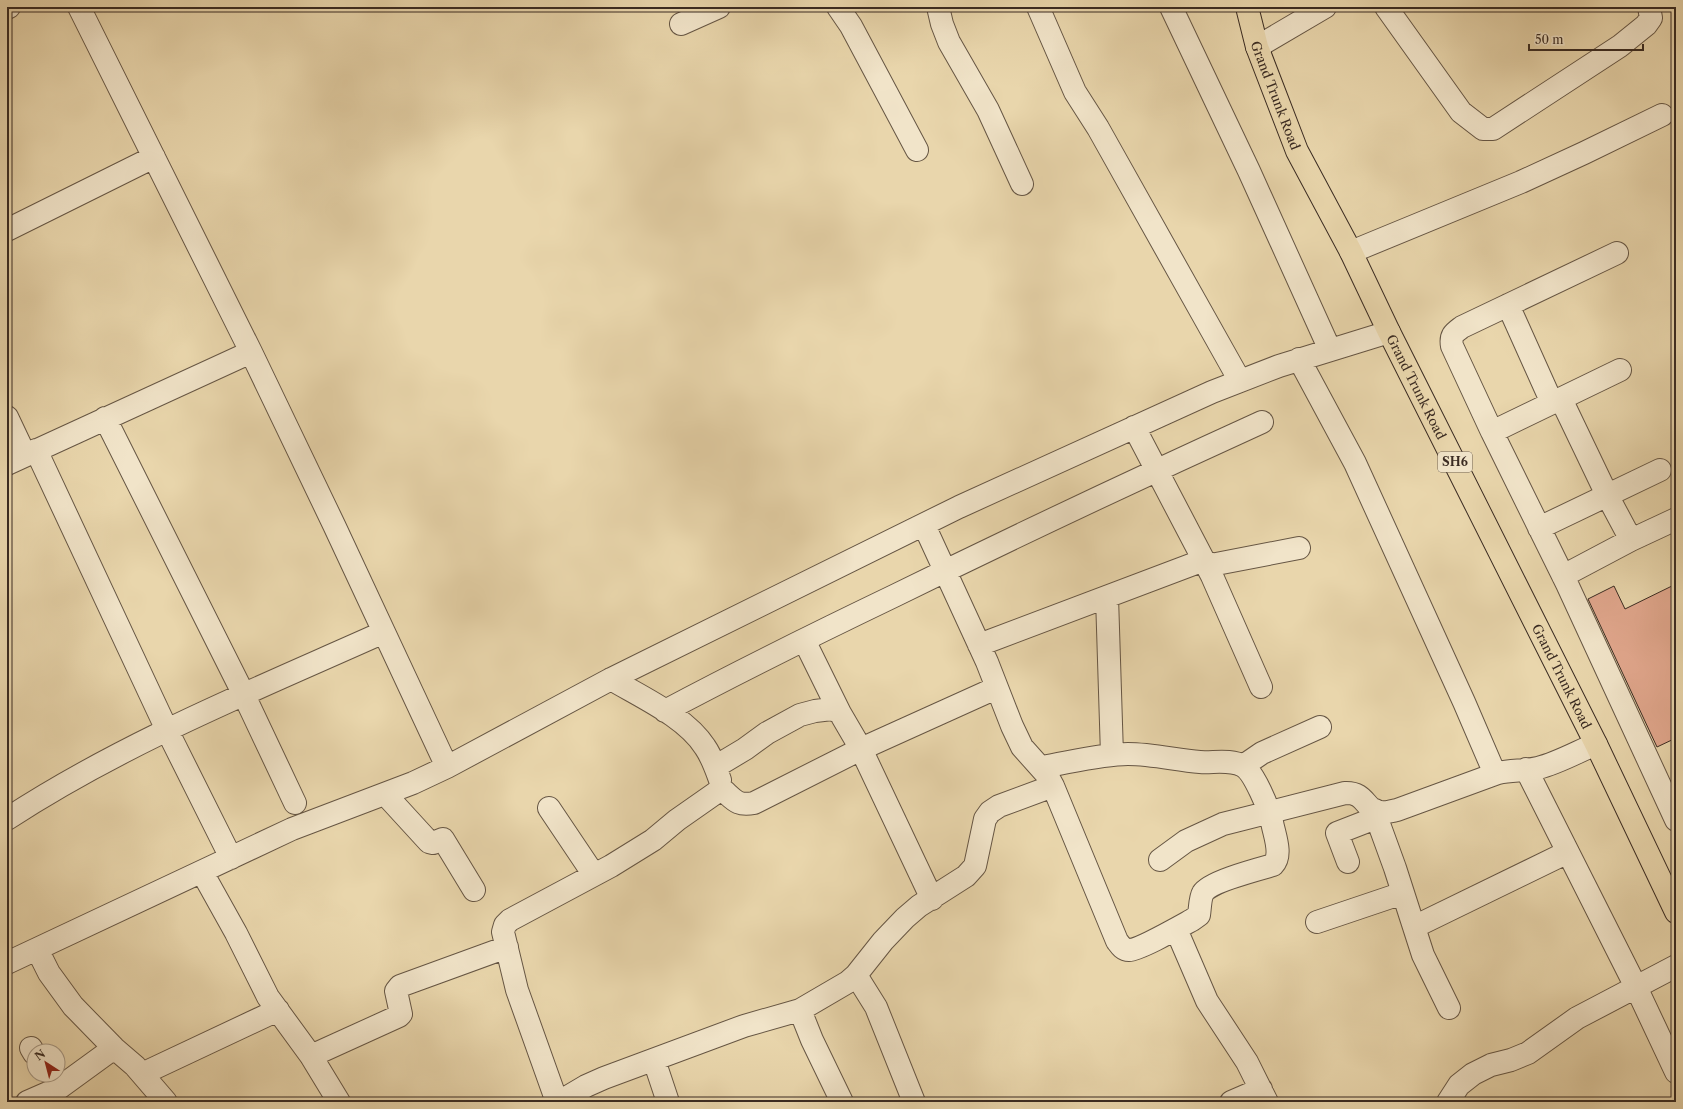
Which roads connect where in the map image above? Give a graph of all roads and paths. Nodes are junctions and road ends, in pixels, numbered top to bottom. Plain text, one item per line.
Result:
1 (80, 7) edge
2 (719, 7) edge
3 (838, 7) edge
4 (938, 7) edge
5 (1038, 7) edge
6 (1171, 7) edge
7 (1247, 7) edge
8 (1325, 7) edge
9 (1386, 7) edge
10 (1649, 7) edge
11 (681, 24) dead end
12 (1257, 47) junction
13 (1662, 115) dead end
14 (917, 150) dead end
15 (154, 157) junction
16 (1022, 184) dead end
17 (7, 230) edge
18 (1351, 252) junction
19 (1617, 253) dead end
20 (1508, 305) junction
21 (1389, 332) junction
22 (1330, 350) junction
23 (251, 352) junction
24 (1299, 359) junction
25 (1620, 370) dead end
26 (1240, 381) junction
27 (1556, 401) junction
28 (7, 417) edge
29 (105, 418) junction
30 (1262, 422) dead end
31 (1134, 427) junction
32 (1492, 432) junction
33 (23, 456) edge
34 (1157, 470) junction
35 (1660, 470) dead end
36 (1607, 495) junction
37 (1676, 519) edge
38 (924, 525) junction
39 (1539, 528) junction
40 (1631, 540) junction
41 (1299, 548) dead end
42 (1204, 560) junction
43 (945, 571) junction
44 (1563, 576) junction
45 (1106, 597) junction
46 (384, 632) junction
47 (804, 640) junction
48 (979, 645) junction
49 (611, 679) junction
50 (1261, 687) dead end
51 (996, 688) junction
52 (244, 695) junction
53 (665, 712) junction
54 (840, 713) junction
55 (1320, 727) dead end
56 (167, 730) junction
57 (1596, 744) junction
58 (861, 749) junction
59 (1112, 755) junction
60 (1243, 766) junction
61 (447, 767) junction
62 (715, 767) junction
63 (1040, 767) junction
64 (1526, 769) junction
65 (1495, 774) junction
66 (1053, 786) junction
67 (724, 791) junction
68 (385, 794) junction
69 (295, 803) dead end
70 (549, 808) dead end
71 (1377, 812) junction
72 (1270, 813) junction
73 (7, 819) edge
74 (1676, 820) edge
75 (1568, 852) junction
76 (231, 858) junction
77 (1160, 860) dead end
78 (1348, 862) dead end
79 (202, 872) junction
80 (594, 875) junction
81 (474, 890) dead end
82 (1403, 893) junction
83 (932, 899) junction
84 (1676, 912) edge
85 (1317, 922) dead end
86 (1414, 927) junction
87 (1176, 929) junction
88 (507, 947) junction
89 (37, 949) junction
90 (7, 963) edge
91 (1676, 966) edge
92 (856, 975) junction
93 (1636, 987) junction
94 (1449, 1008) dead end
95 (278, 1010) junction
96 (800, 1010) junction
97 (114, 1048) junction
98 (311, 1056) junction
99 (654, 1060) junction
100 (1676, 1072) edge
101 (142, 1074) junction
102 (54, 1089) edge
103 (589, 1094) edge
104 (1264, 1095) edge
105 (27, 1102) edge
106 (166, 1102) edge
107 (339, 1102) edge
108 (558, 1102) edge
109 (668, 1102) edge
110 (842, 1102) edge
111 (914, 1102) edge
112 (1231, 1102) edge
113 (1448, 1102) edge

1 - 15 street
2 - 11 street
3 - 14 street
4 - 16 street
5 - 26 street
6 - 22 street
7 - 12 main road, Grand Trunk Road / SH6
8 - 12 street
9 - 10 street
12 - 18 main road, Grand Trunk Road / SH6
13 - 18 street
15 - 17 street
15 - 23 street
18 - 21 main road, Grand Trunk Road / SH6
19 - 20 street
20 - 27 street
20 - 32 street
21 - 22 street
21 - 57 main road, Grand Trunk Road / SH6
22 - 24 street
23 - 29 street
23 - 46 street
24 - 26 street
24 - 65 street
25 - 27 street
26 - 31 street
27 - 32 street
27 - 36 street
28 - 33 street
29 - 33 street
29 - 52 street
30 - 34 street
31 - 34 street
31 - 38 street
32 - 39 street
33 - 56 street
34 - 42 street
34 - 43 street
35 - 36 street
36 - 39 street
36 - 40 street
37 - 40 street
38 - 43 street
38 - 49 street
39 - 44 street
40 - 44 street
41 - 42 street
42 - 45 street
42 - 50 street
43 - 47 street
43 - 48 street
44 - 74 street
45 - 48 street
45 - 59 street
46 - 52 street
46 - 61 street
47 - 53 street
47 - 54 street
48 - 51 street
49 - 53 street
49 - 61 street
51 - 58 street
51 - 63 street
52 - 56 street
52 - 69 street
53 - 62 street
54 - 58 street
54 - 62 street
55 - 60 street
56 - 73 street
56 - 76 street
57 - 64 street
57 - 84 main road, Grand Trunk Road / SH6
58 - 67 street
58 - 83 street
59 - 60 street
59 - 63 street
60 - 72 street
61 - 68 street
62 - 67 street
63 - 66 street
64 - 65 street
64 - 75 street
65 - 71 street
66 - 83 street
66 - 87 street
67 - 80 street
68 - 76 street
68 - 81 street
70 - 80 street
71 - 72 street
71 - 78 street
71 - 82 street
72 - 77 street
72 - 87 street
75 - 86 street
75 - 93 street
76 - 79 street
79 - 89 street
79 - 95 street
80 - 88 street
82 - 85 street
82 - 86 street
83 - 92 street
86 - 94 street
87 - 104 street
88 - 98 street
88 - 108 street
89 - 90 street
89 - 97 street
91 - 93 street
92 - 96 street
92 - 111 street
93 - 100 street
93 - 113 street
95 - 98 street
95 - 101 street
96 - 99 street
96 - 110 street
97 - 101 street
97 - 102 street
98 - 107 street
99 - 103 street
99 - 109 street
101 - 106 street
102 - 105 street
103 - 108 street
104 - 112 street

